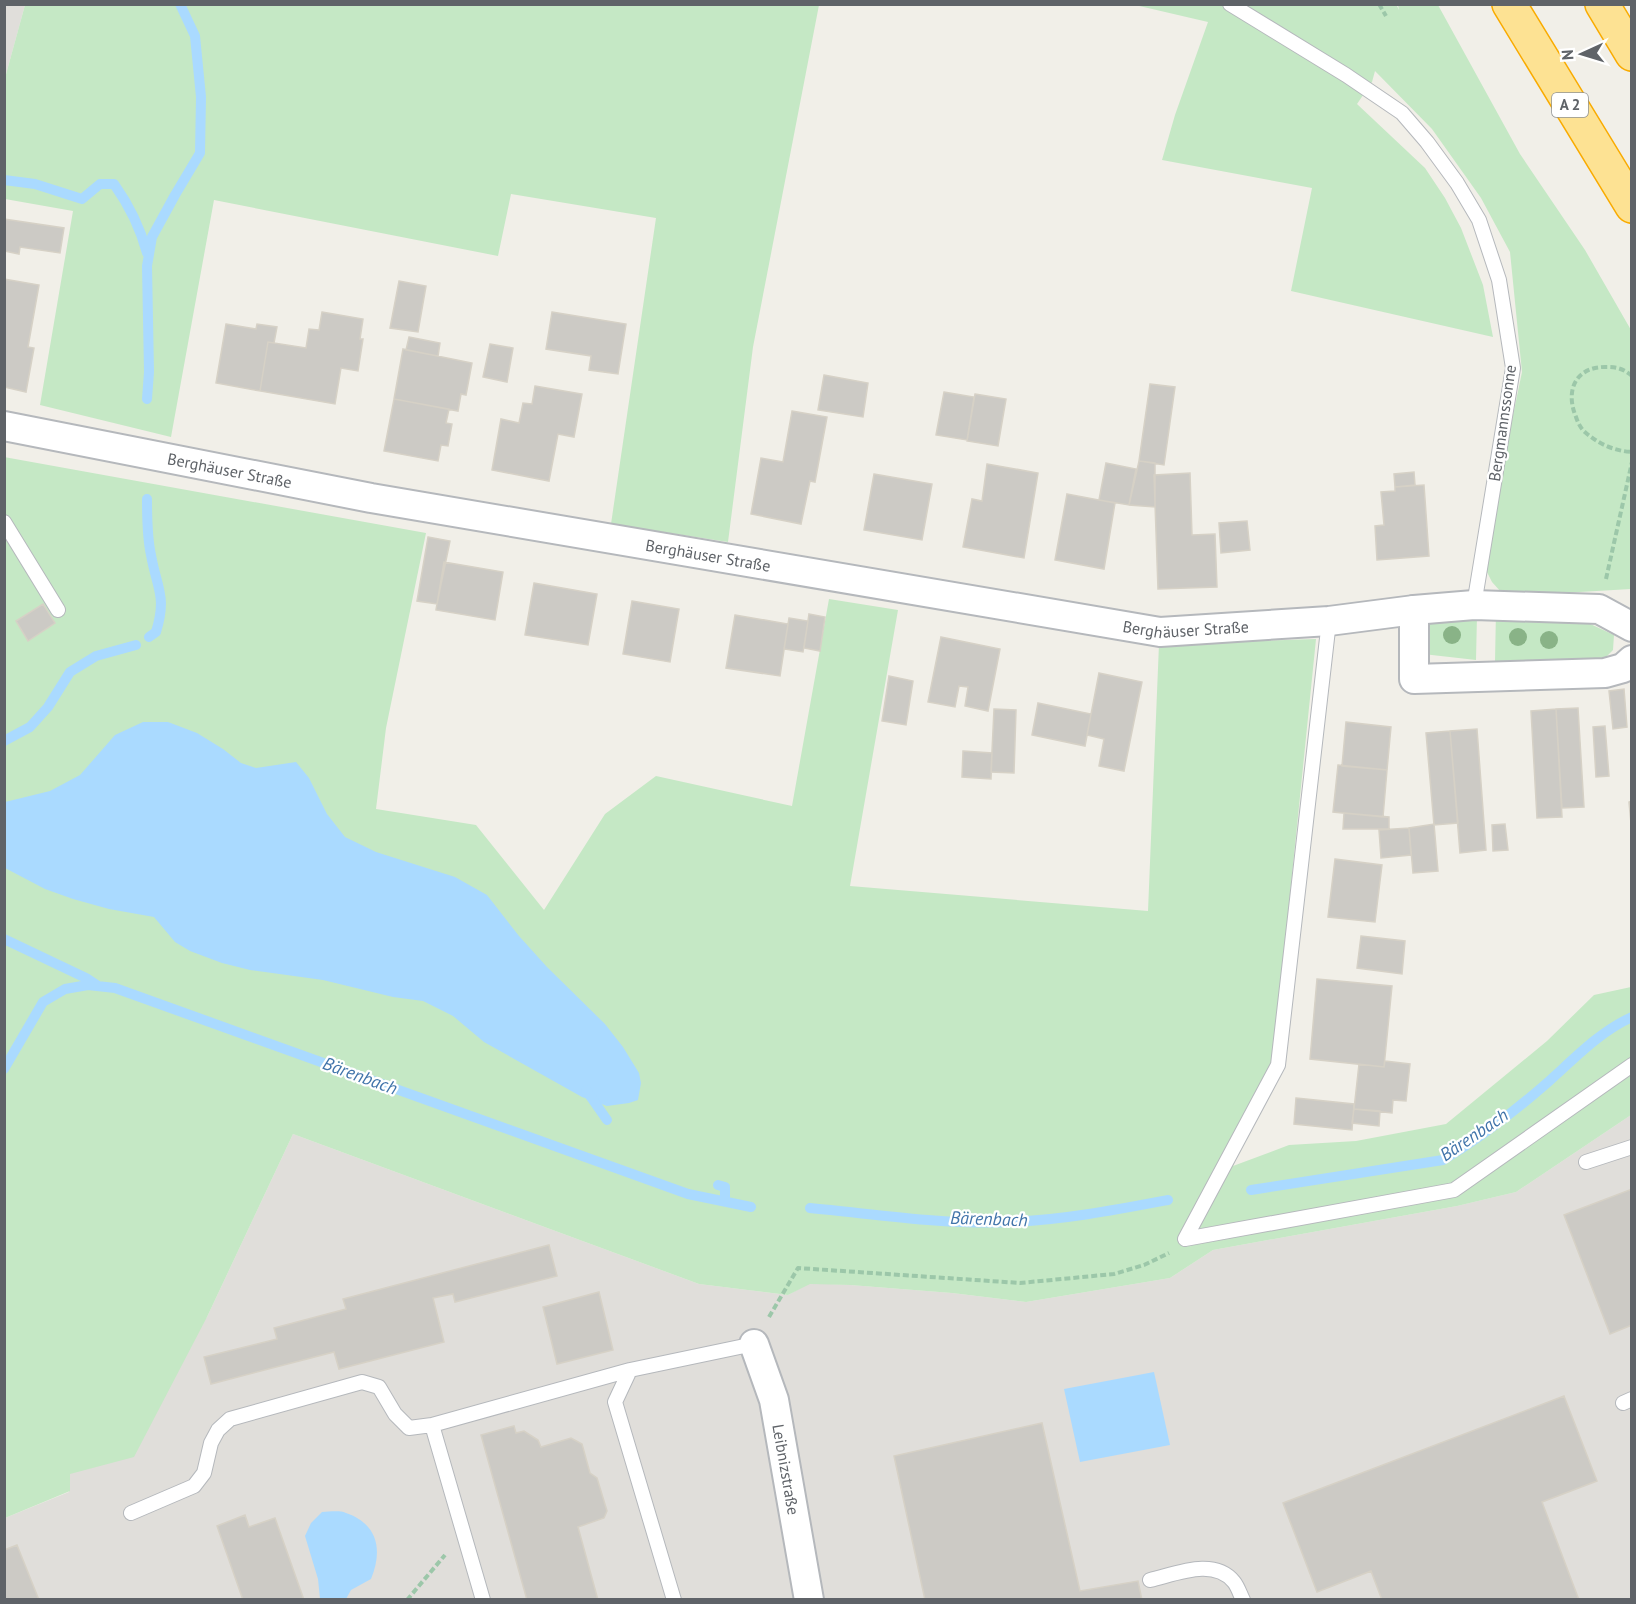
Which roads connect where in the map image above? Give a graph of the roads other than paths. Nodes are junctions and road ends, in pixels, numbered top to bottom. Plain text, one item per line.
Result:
1 (1230, 4) edge
2 (1509, 4) edge
3 (1602, 4) edge
4 (1632, 54) edge
5 (1632, 206) edge
6 (4, 426) edge
7 (4, 522) edge
8 (1473, 605) junction
9 (58, 610) dead end
10 (1414, 610) junction
11 (1329, 621) junction
12 (1632, 627) edge
13 (1632, 660) edge
14 (1632, 1065) edge
15 (1632, 1147) edge
16 (1586, 1162) dead end
17 (754, 1344) joint
18 (630, 1370) junction
19 (432, 1425) junction
20 (131, 1513) dead end
21 (1150, 1580) dead end
22 (483, 1599) edge
23 (674, 1599) edge
24 (809, 1599) edge
25 (1243, 1599) edge

1 - 8 lane, Bergmannssonne
2 - 5 highway, A 2
3 - 4 highway
6 - 11 street, Berghäuser Straße
7 - 9 lane
8 - 10 street, Berghäuser Straße
8 - 12 street, Berghäuser Straße
10 - 11 street, Berghäuser Straße
10 - 13 street
11 - 14 lane
15 - 16 lane
17 - 18 lane
17 - 24 street, Leibnizstraße
18 - 19 lane
18 - 23 lane
19 - 20 lane
19 - 22 lane
21 - 25 lane

